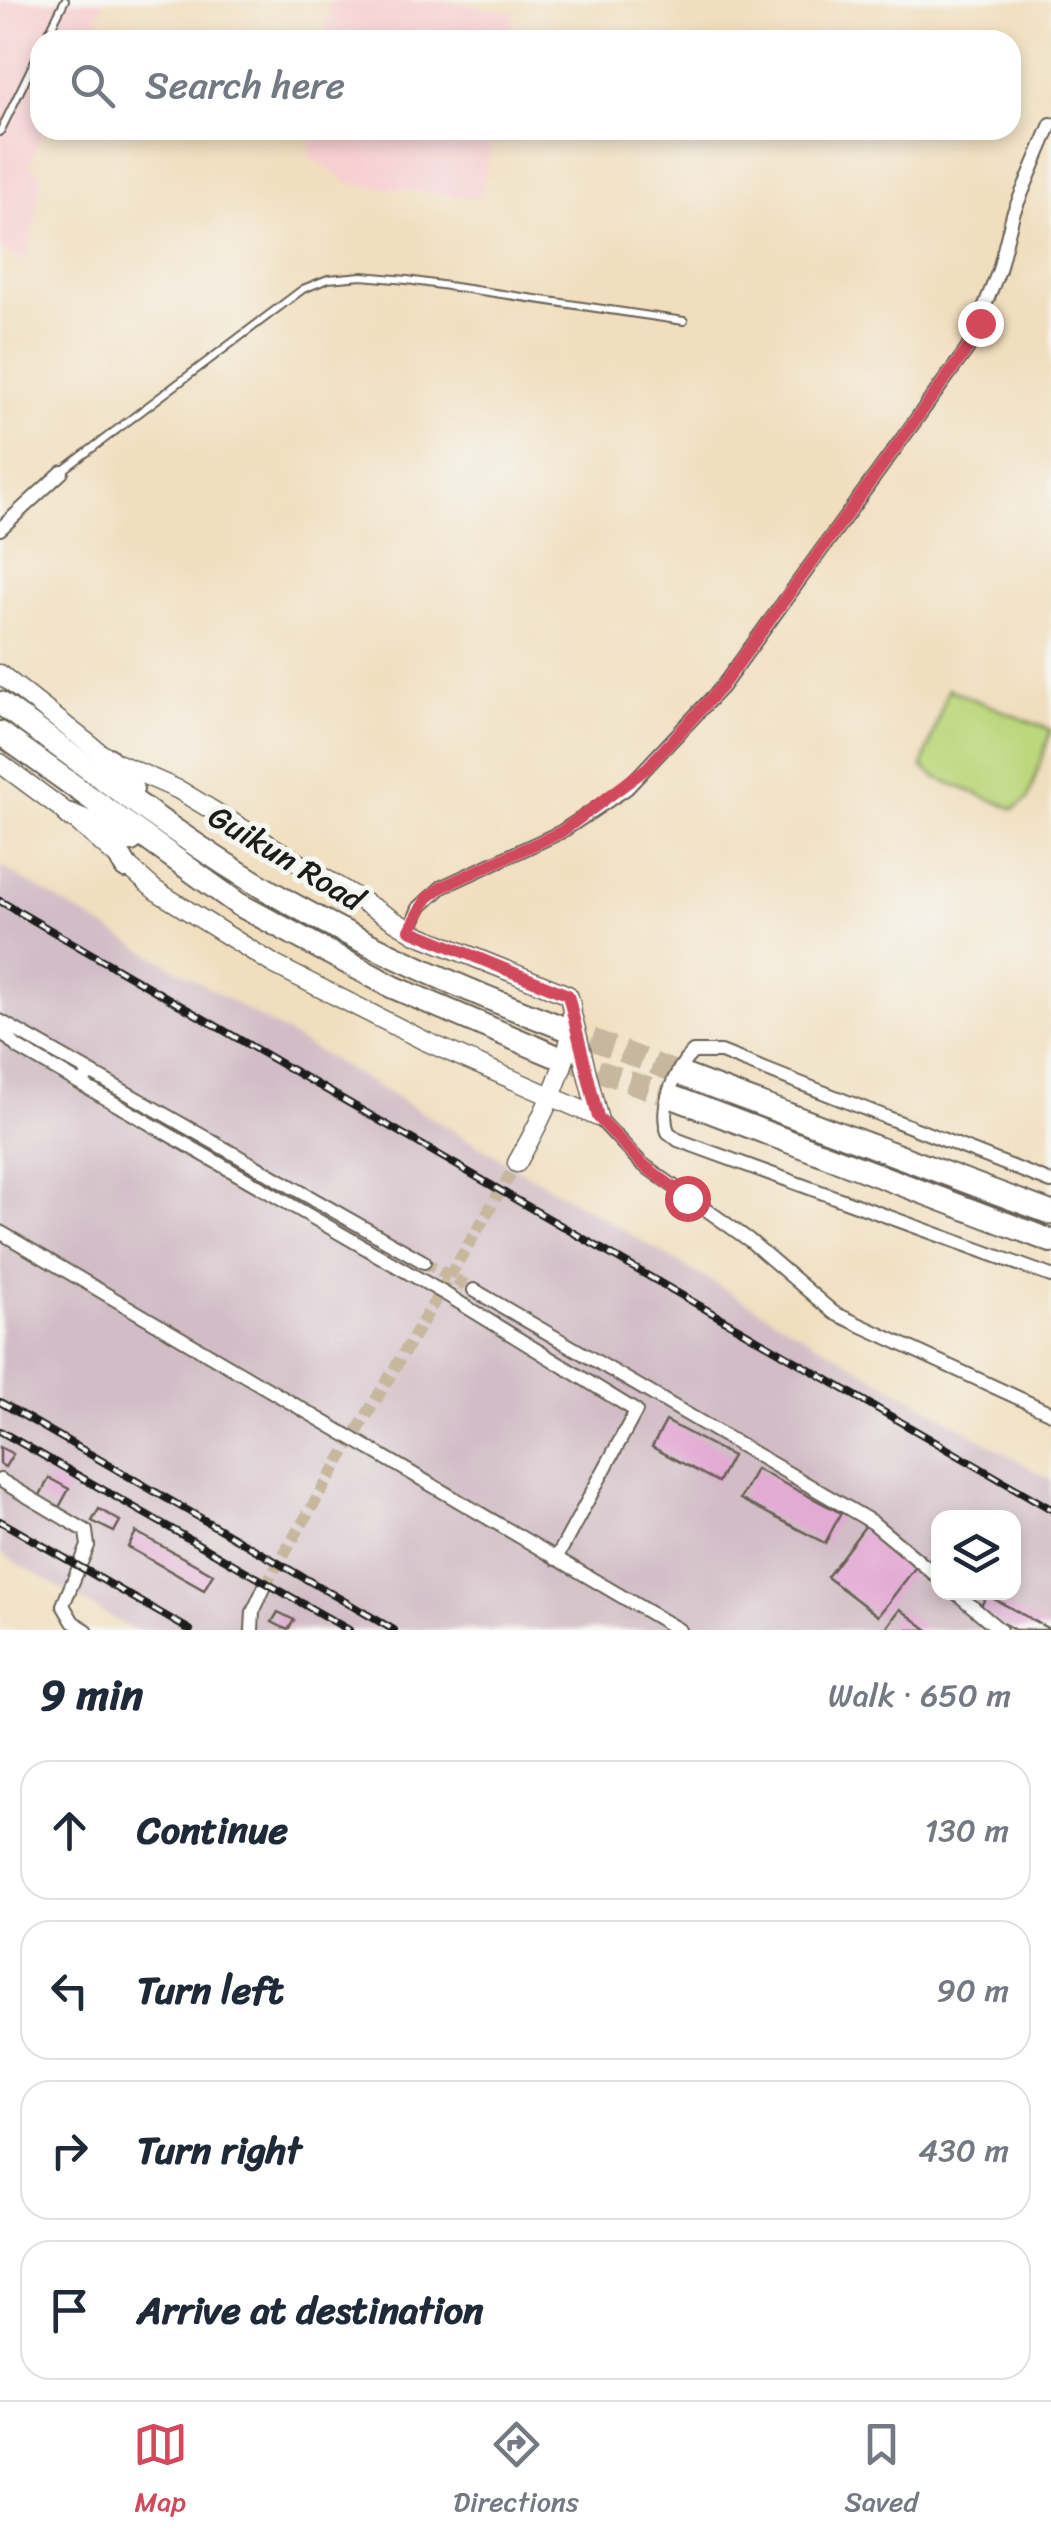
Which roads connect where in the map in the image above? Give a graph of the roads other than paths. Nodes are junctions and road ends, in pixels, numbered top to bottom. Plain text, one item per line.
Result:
1 (64, 0) edge
2 (50, 30) edge
3 (30, 70) edge
4 (1051, 124) edge
5 (0, 132) edge
6 (1047, 140) edge
7 (684, 320) dead end
8 (62, 472) joint
9 (0, 529) edge
10 (0, 674) edge
11 (0, 703) edge
12 (0, 733) edge
13 (108, 759) junction
14 (0, 763) edge
15 (76, 788) junction
16 (150, 812) junction
17 (70, 814) junction
18 (103, 828) junction
19 (166, 855) junction
20 (126, 867) junction
21 (410, 930) junction
22 (0, 1022) edge
23 (567, 1022) junction
24 (0, 1030) edge
25 (554, 1054) tunnel mouth
26 (685, 1076) tunnel mouth
27 (86, 1077) junction
28 (551, 1096) junction
29 (675, 1098) tunnel mouth
30 (598, 1117) junction
31 (517, 1163) tunnel mouth
32 (1051, 1182) edge
33 (1051, 1213) edge
34 (0, 1232) edge
35 (1051, 1241) edge
36 (424, 1262) tunnel mouth
37 (1051, 1276) edge
38 (474, 1290) tunnel mouth
39 (647, 1391) junction
40 (636, 1410) junction
41 (1051, 1413) edge
42 (0, 1480) edge
43 (556, 1559) junction
44 (931, 1572) edge
45 (265, 1586) tunnel mouth
46 (964, 1600) edge
47 (86, 1630) edge
48 (252, 1630) edge
49 (679, 1630) edge
50 (1000, 1630) edge

1 - 2 lane
3 - 5 lane
4 - 6 street
6 - 21 street
7 - 8 lane
8 - 9 street
10 - 13 street
11 - 16 highway, Guikun Road
12 - 15 highway, Guikun Road
13 - 16 highway
13 - 21 street
14 - 17 street
15 - 18 highway
15 - 19 highway, Guikun Road
16 - 23 highway, Guikun Road
17 - 18 highway
17 - 20 street
18 - 19 highway
18 - 20 highway
19 - 25 highway, Guikun Road
20 - 28 street
21 - 23 street
22 - 27 street
23 - 28 street
23 - 30 street
24 - 27 street
26 - 33 highway
27 - 36 street
27 - 40 street
28 - 30 street
28 - 31 street
29 - 35 highway
30 - 41 street
32 - 37 street
34 - 43 street
38 - 39 street
39 - 40 street
39 - 44 street
40 - 43 street
42 - 47 street
43 - 49 street
45 - 48 street
46 - 50 street

